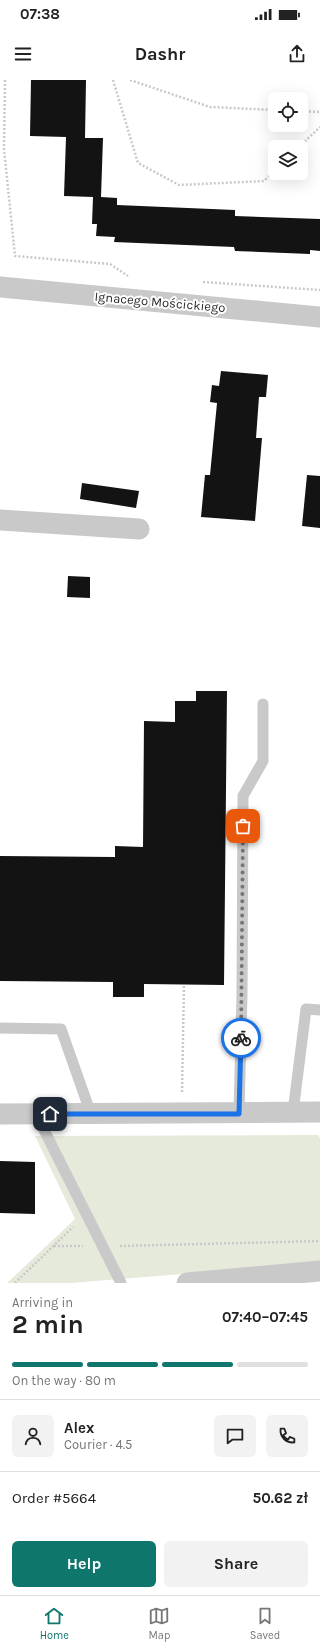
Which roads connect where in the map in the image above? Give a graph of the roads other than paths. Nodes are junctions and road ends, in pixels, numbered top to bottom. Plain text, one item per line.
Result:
1 (0, 287) edge
2 (320, 317) edge
3 (0, 520) edge
4 (139, 529) dead end
5 (262, 704) dead end
6 (320, 1010) edge
7 (0, 1028) edge
8 (293, 1112) junction
9 (320, 1112) edge
10 (0, 1114) edge
11 (36, 1114) junction
12 (91, 1114) junction
13 (239, 1114) junction
14 (320, 1271) edge
15 (121, 1283) edge
16 (187, 1283) edge

1 - 2 street, Ignacego Mościckiego
3 - 4 street
5 - 13 lane
6 - 8 lane
7 - 12 lane
8 - 9 street
8 - 13 street
10 - 11 street
11 - 12 street
11 - 15 lane
12 - 13 street
14 - 16 street

